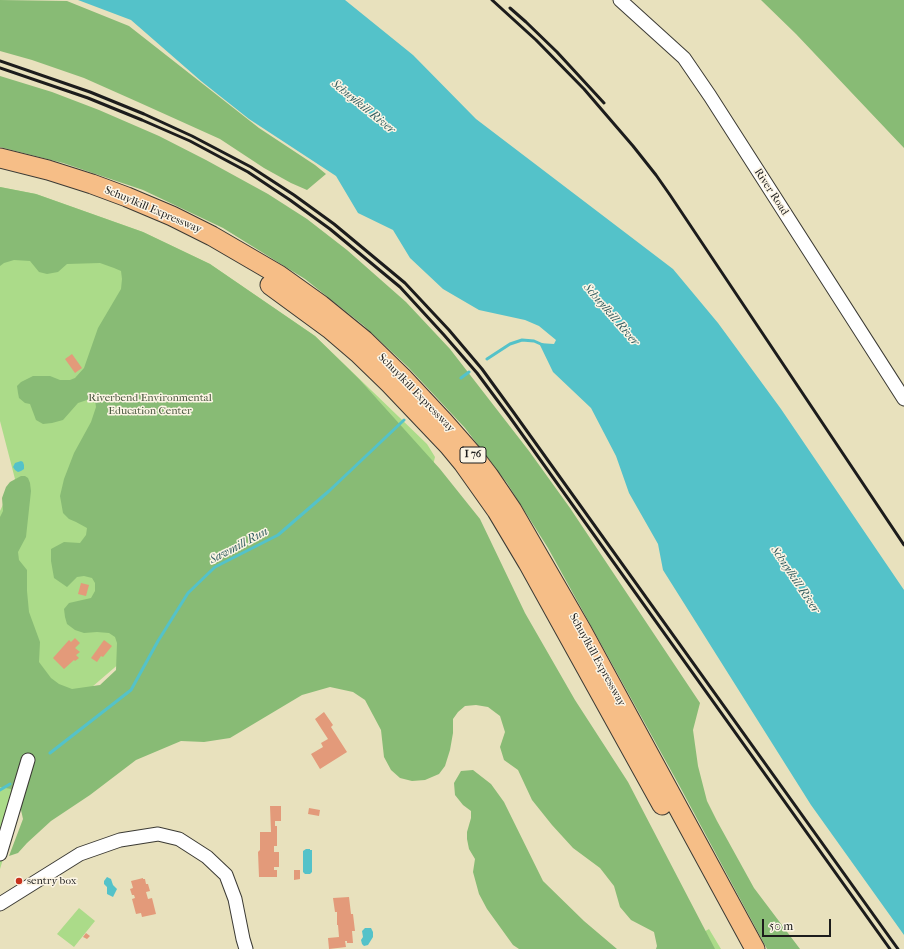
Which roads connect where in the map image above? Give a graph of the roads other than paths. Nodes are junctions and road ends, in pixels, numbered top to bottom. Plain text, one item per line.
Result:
1 (620, 0) edge
2 (0, 158) edge
3 (0, 170) edge
4 (904, 399) edge
5 (28, 760) dead end
6 (0, 854) edge
7 (0, 904) edge
8 (246, 949) edge
9 (741, 949) edge
10 (755, 949) edge

1 - 4 street, River Road
2 - 10 highway, Schuylkill Expressway / I 76
3 - 9 highway, Schuylkill Expressway / I 76
5 - 6 street
7 - 8 street

